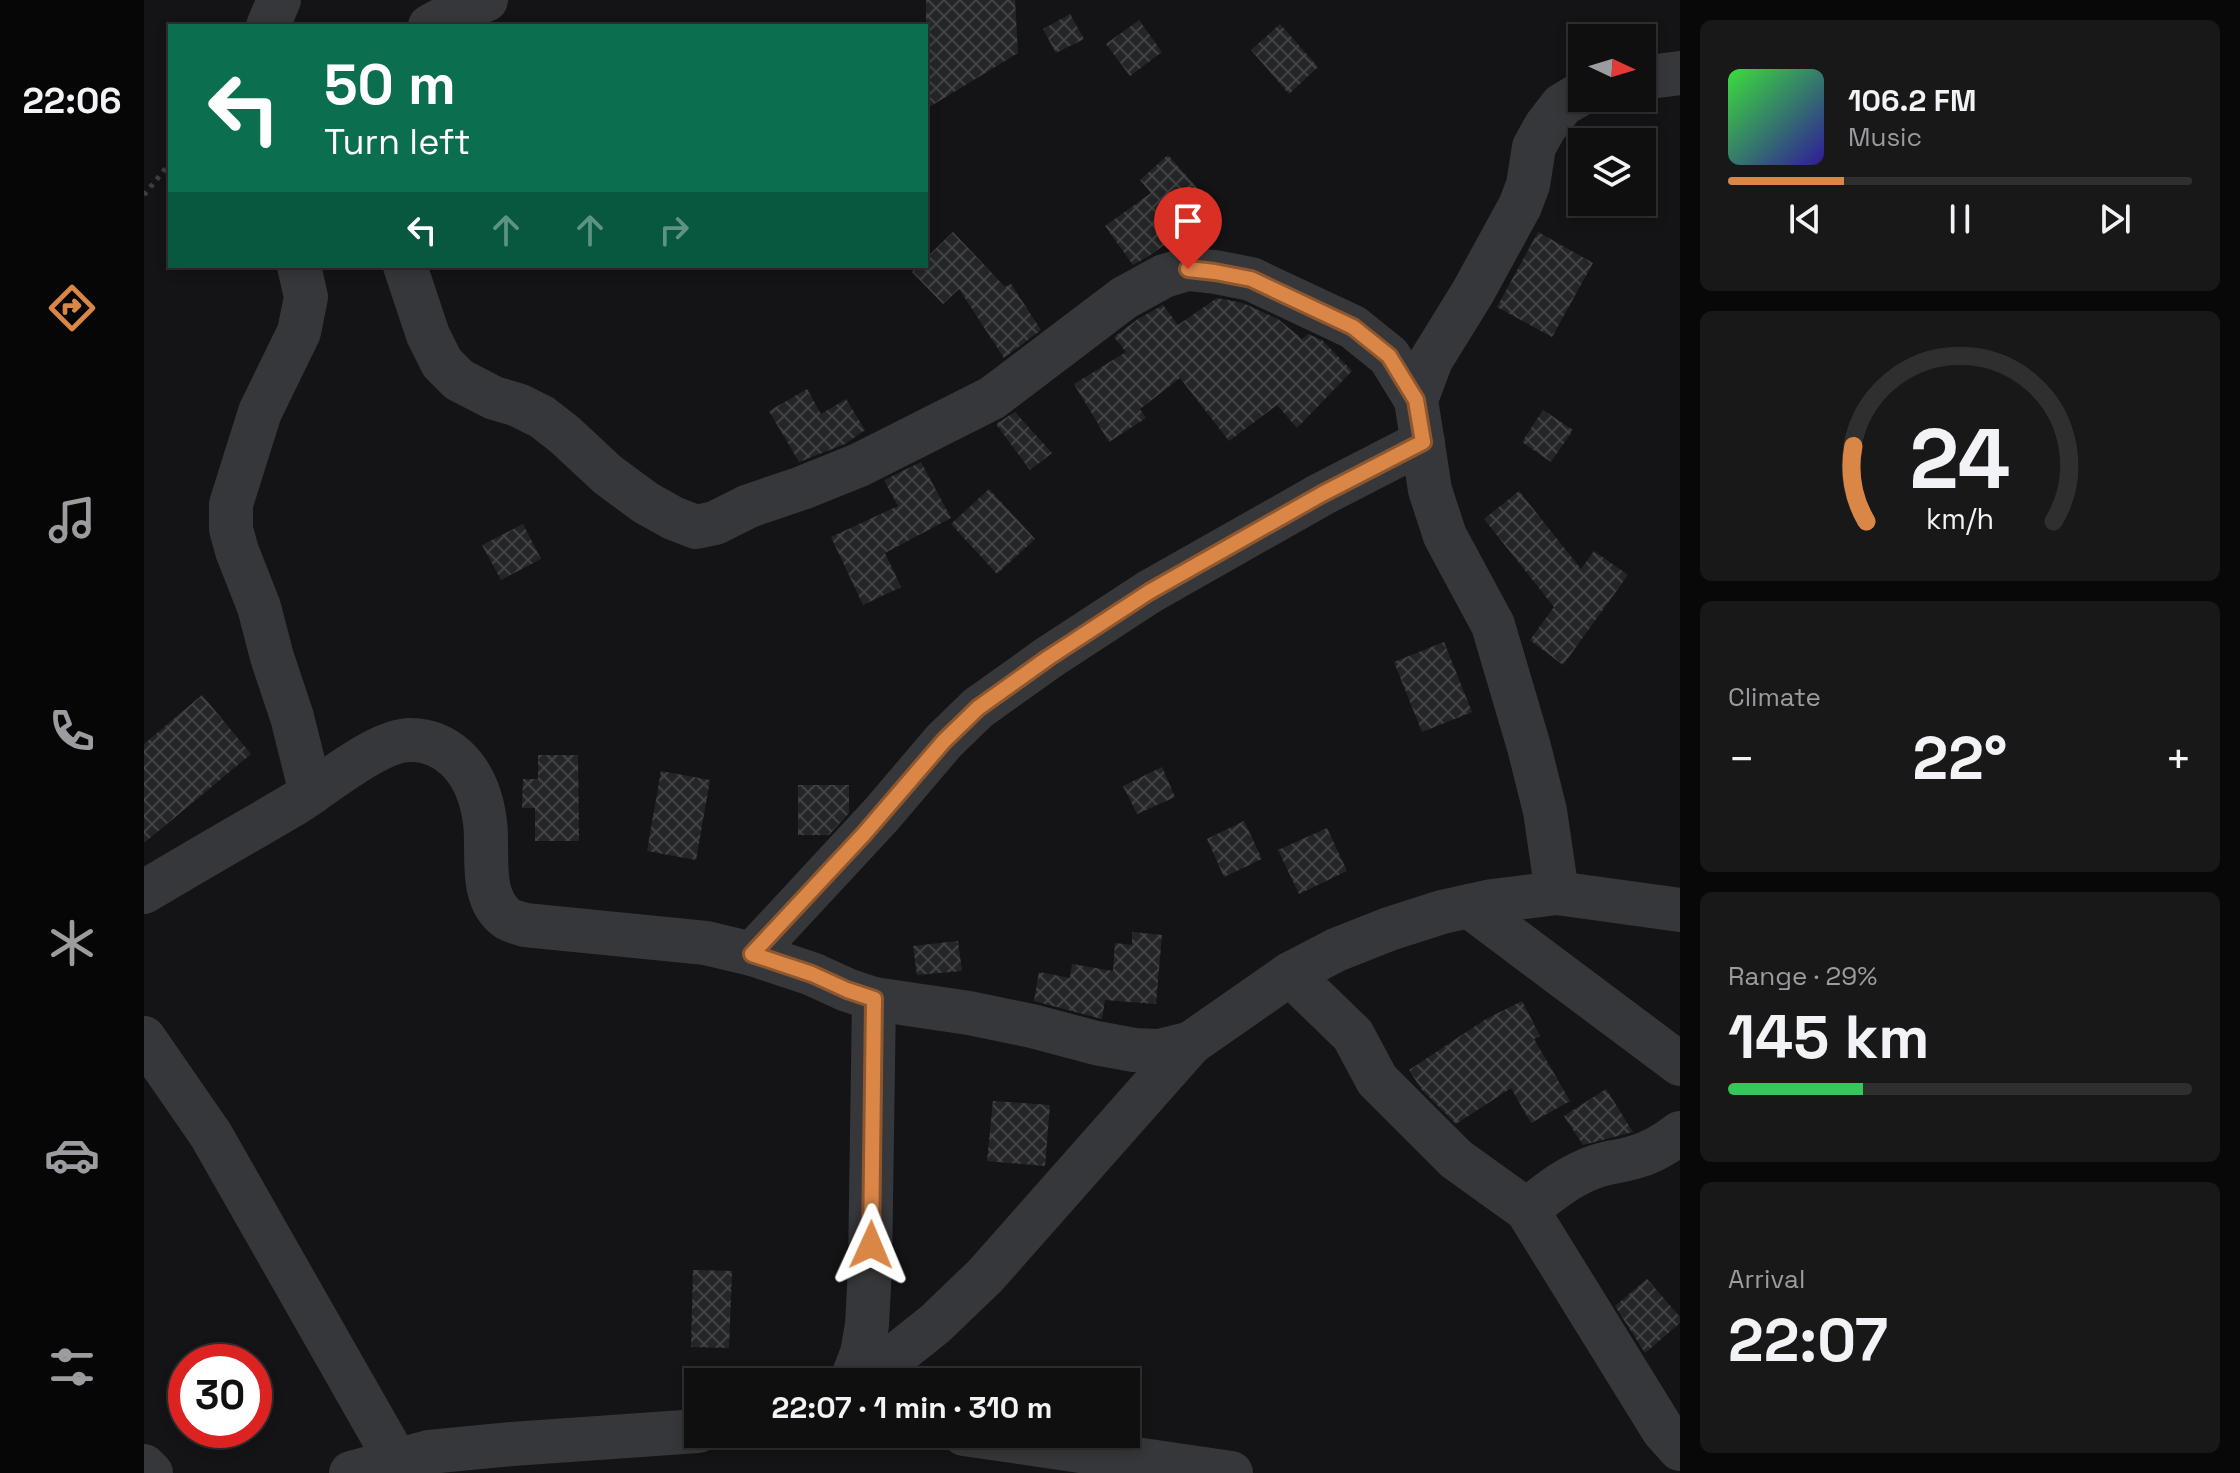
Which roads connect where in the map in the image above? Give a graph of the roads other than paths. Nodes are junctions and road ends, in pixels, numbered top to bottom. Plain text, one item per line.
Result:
1 (279, 0) edge
2 (486, 0) edge
3 (269, 24) edge
4 (434, 24) edge
5 (1680, 73) edge
6 (1656, 76) edge
7 (1568, 101) edge
8 (299, 268) edge
9 (406, 268) edge
10 (1416, 400) junction
11 (1423, 442) junction
12 (311, 793) junction
13 (144, 892) edge
14 (1557, 893) junction
15 (1469, 906) junction
16 (1680, 910) edge
17 (752, 954) junction
18 (1290, 974) junction
19 (874, 999) junction
20 (144, 1038) edge
21 (1191, 1043) junction
22 (1680, 1064) edge
23 (1680, 1133) edge
24 (1527, 1210) junction
25 (856, 1368) edge
26 (880, 1368) edge
27 (684, 1432) edge
28 (1060, 1448) edge
29 (1680, 1449) edge
30 (396, 1460) junction
31 (144, 1466) edge
32 (151, 1473) edge
33 (351, 1473) edge
34 (1231, 1473) edge

1 - 3 street
2 - 4 street
5 - 6 street
7 - 10 street
8 - 12 street
9 - 10 street
10 - 11 street
11 - 14 street
11 - 17 street
12 - 13 street
12 - 17 street
14 - 15 street
14 - 16 street
15 - 18 street
15 - 22 street
17 - 19 street
18 - 21 street
18 - 24 street
19 - 21 street
19 - 25 street
20 - 30 street
21 - 26 street
23 - 24 street
24 - 29 street
27 - 30 street
28 - 34 street
30 - 33 street
31 - 32 street

